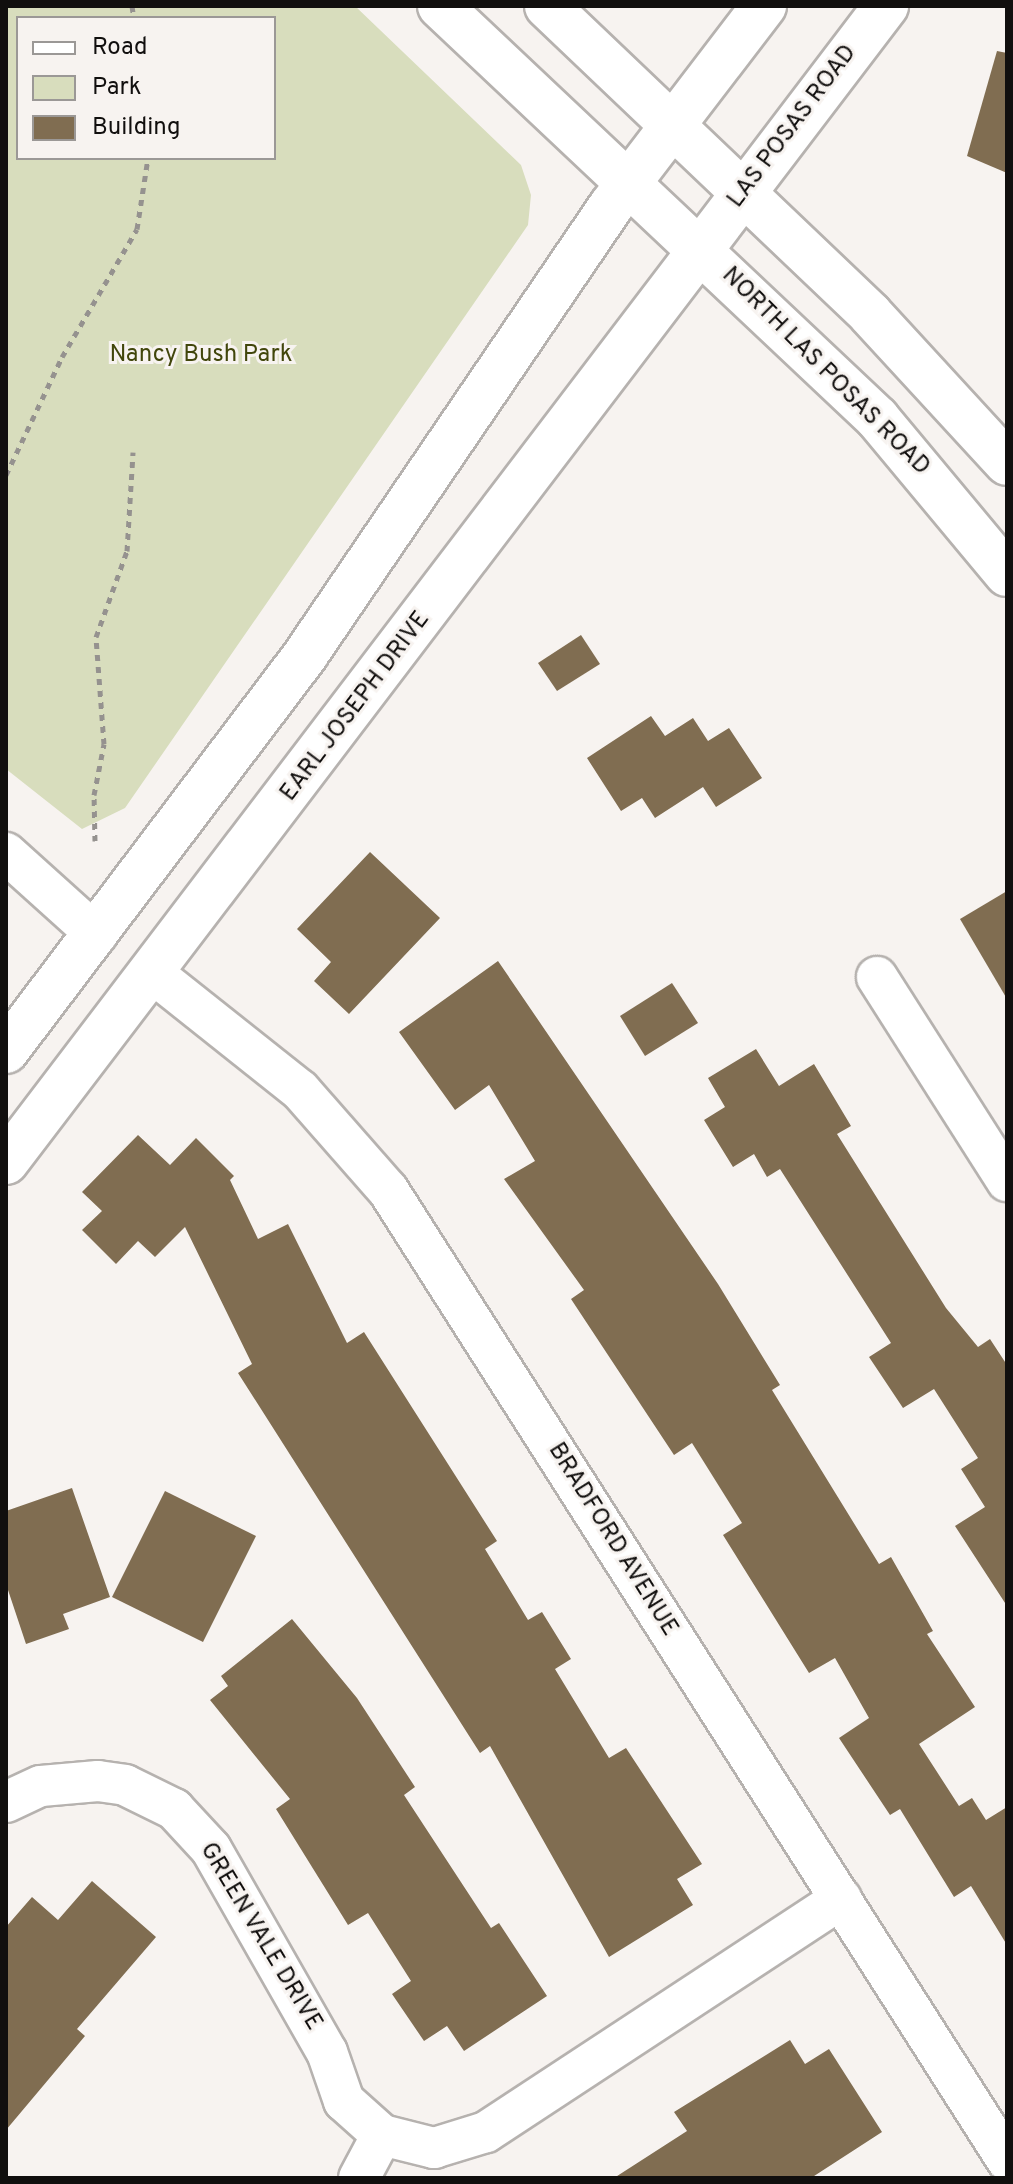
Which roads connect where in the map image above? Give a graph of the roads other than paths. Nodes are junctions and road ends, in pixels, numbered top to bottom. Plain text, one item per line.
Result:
1 (440, 6) edge
2 (547, 6) edge
3 (764, 6) edge
4 (886, 6) edge
5 (673, 123) junction
6 (628, 184) junction
7 (745, 191) junction
8 (701, 249) junction
9 (1007, 463) edge
10 (1007, 574) edge
11 (6, 853) edge
12 (97, 935) junction
13 (154, 974) junction
14 (877, 977) dead end
15 (6, 1051) edge
16 (6, 1162) edge
17 (1007, 1181) edge
18 (6, 1802) edge
19 (841, 1899) junction
20 (382, 2135) junction
21 (1007, 2160) edge
22 (359, 2178) edge

1 - 6 main road, NORTH LAS POSAS ROAD
2 - 5 main road
3 - 5 main road
4 - 7 main road, LAS POSAS ROAD
5 - 6 main road
5 - 7 main road
6 - 8 main road, NORTH LAS POSAS ROAD
6 - 12 main road
7 - 8 main road, LAS POSAS ROAD
7 - 9 main road
8 - 10 main road, NORTH LAS POSAS ROAD
8 - 13 main road, EARL JOSEPH DRIVE
11 - 12 street
12 - 15 main road
13 - 16 main road, EARL JOSEPH DRIVE
13 - 19 street, BRADFORD AVENUE
14 - 17 street
18 - 20 street, GREEN VALE DRIVE
19 - 20 street, GREEN VALE DRIVE
19 - 21 street, BRADFORD AVENUE
20 - 22 street

